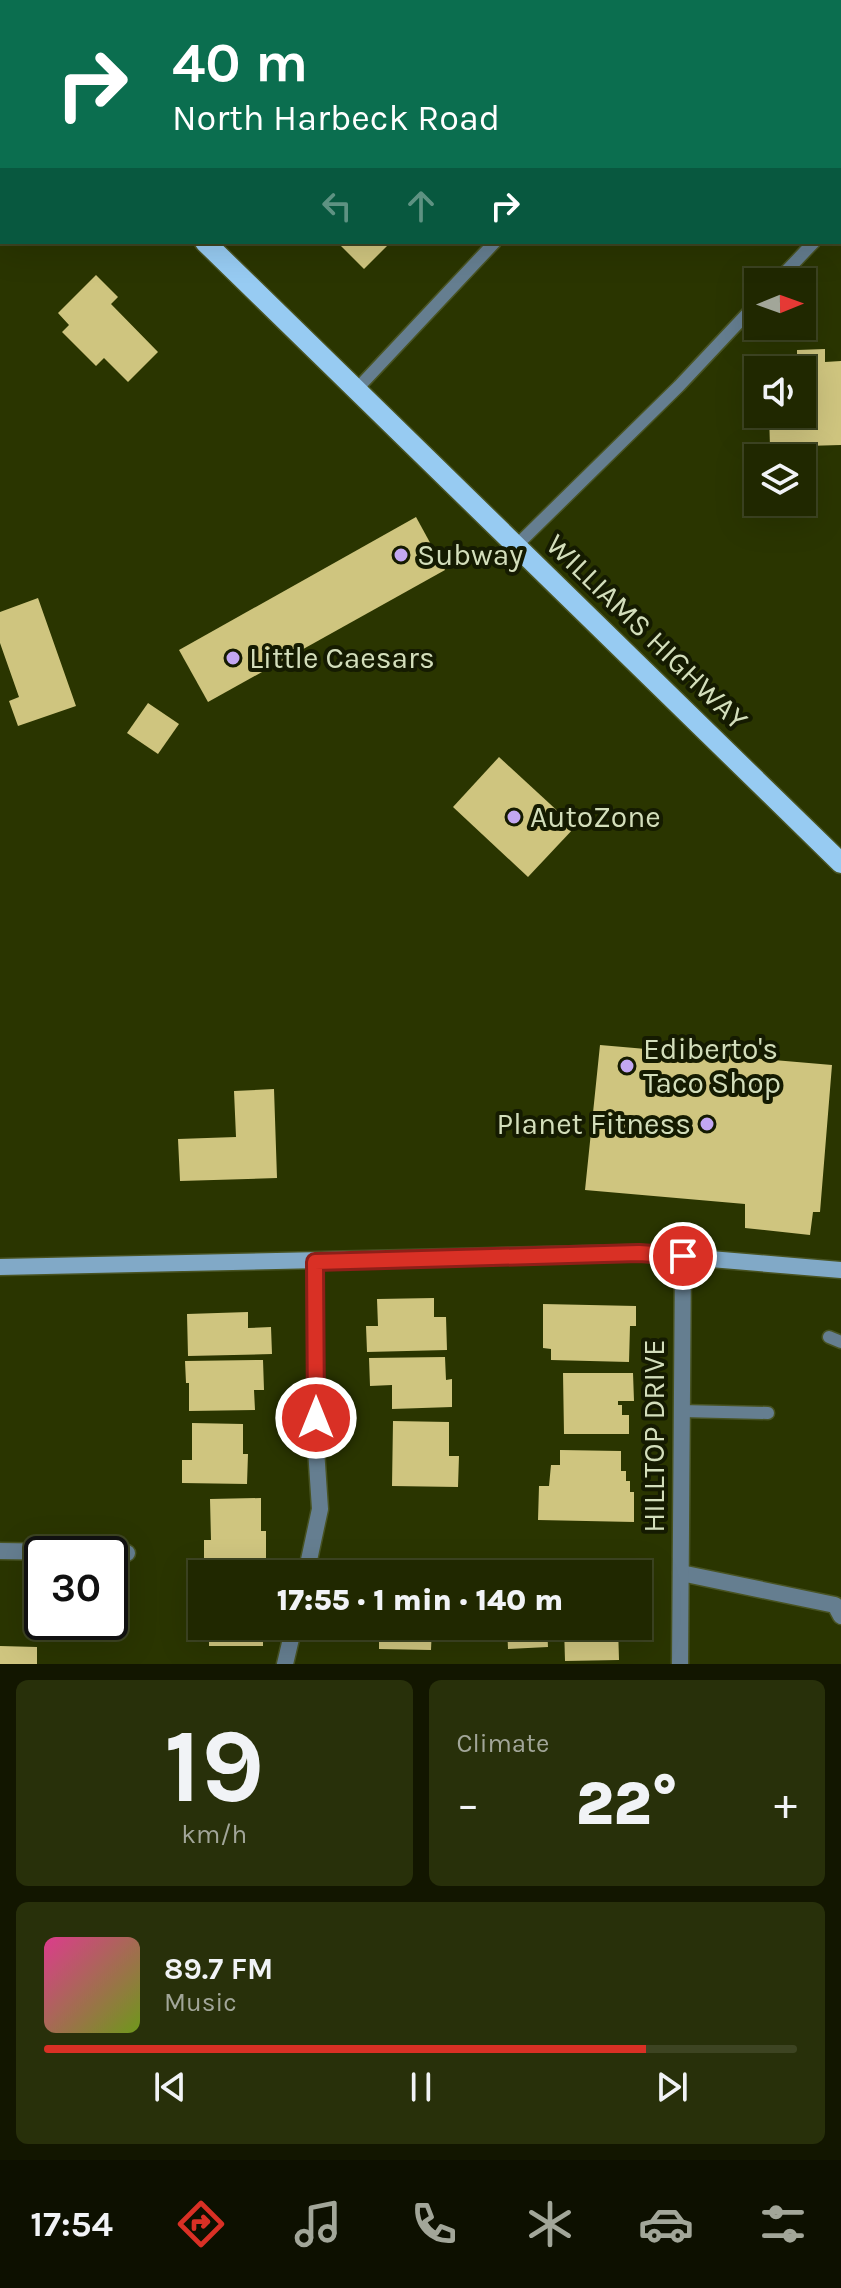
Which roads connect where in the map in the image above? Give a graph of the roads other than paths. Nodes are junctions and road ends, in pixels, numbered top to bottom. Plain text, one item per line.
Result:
1 (207, 244) edge
2 (493, 244) edge
3 (812, 244) edge
4 (789, 268) edge
5 (744, 317) edge
6 (356, 390) junction
7 (516, 546) junction
8 (841, 863) edge
9 (683, 1256) junction
10 (315, 1262) junction
11 (0, 1267) edge
12 (841, 1270) edge
13 (682, 1411) junction
14 (768, 1413) dead end
15 (0, 1551) edge
16 (24, 1551) edge
17 (309, 1560) edge
18 (681, 1573) junction
19 (841, 1616) edge
20 (291, 1640) edge
21 (285, 1664) edge
22 (680, 1664) edge

1 - 6 main road, WILLIAMS HIGHWAY
2 - 6 lane
3 - 4 lane
5 - 7 lane
6 - 7 main road, WILLIAMS HIGHWAY
7 - 8 main road, WILLIAMS HIGHWAY
9 - 10 street
9 - 12 street
9 - 13 street, HILLTOP DRIVE
10 - 11 street
10 - 17 street
13 - 14 lane
13 - 18 street, HILLTOP DRIVE
15 - 16 street
18 - 19 street
18 - 22 street, HILLTOP DRIVE
20 - 21 street

